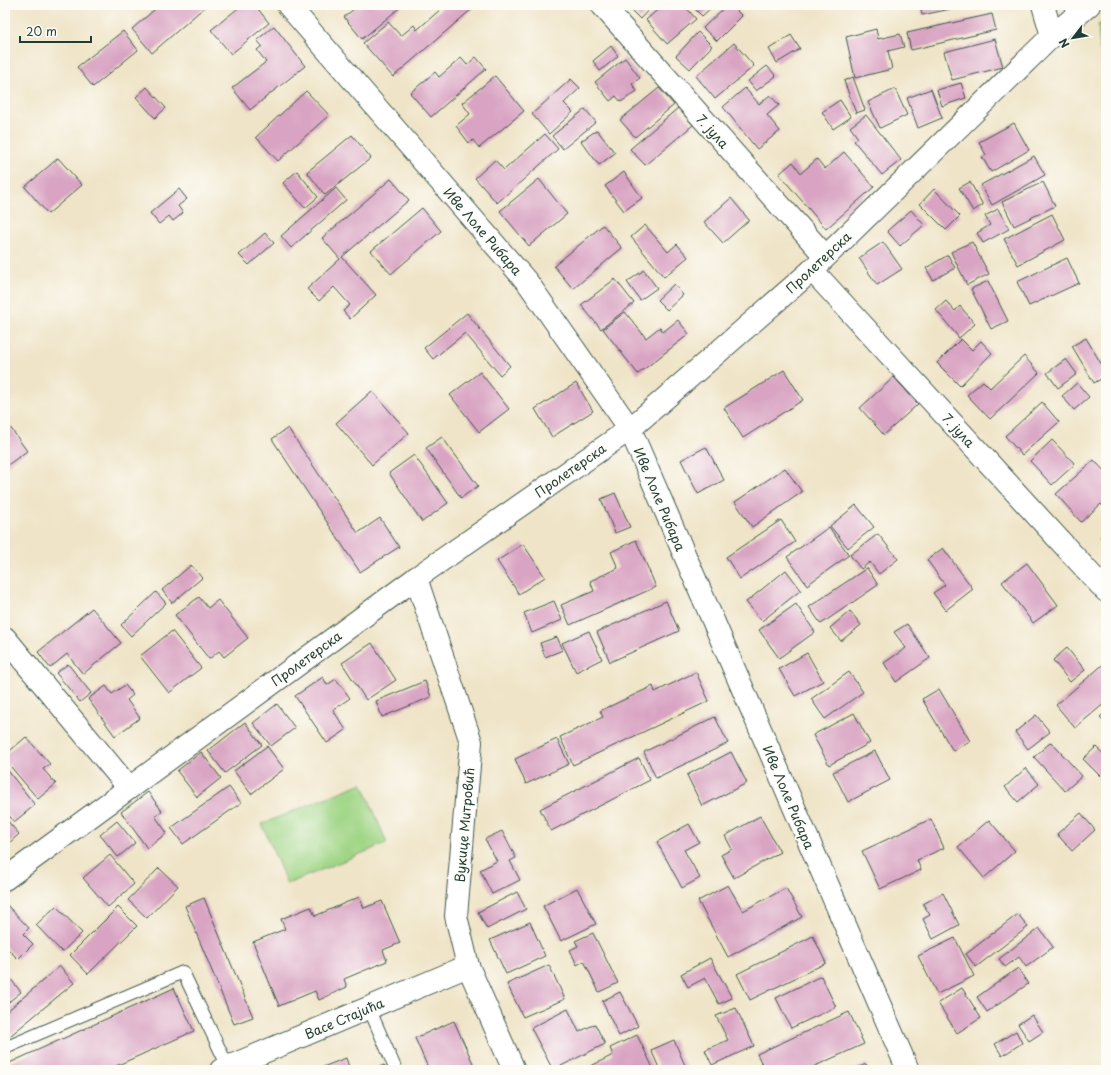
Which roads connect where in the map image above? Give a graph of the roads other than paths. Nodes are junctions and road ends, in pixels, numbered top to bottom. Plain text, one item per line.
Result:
1 (288, 5) edge
2 (602, 5) edge
3 (1044, 5) edge
4 (1089, 5) edge
5 (1052, 36) junction
6 (818, 263) junction
7 (630, 429) junction
8 (416, 578) junction
9 (1106, 591) edge
10 (5, 638) edge
11 (129, 788) junction
12 (5, 879) edge
13 (468, 966) junction
14 (369, 1008) junction
15 (5, 1048) edge
16 (224, 1068) edge
17 (396, 1070) edge
18 (514, 1070) edge
19 (908, 1070) edge

1 - 7 street, Иве Лоле Рибара
2 - 6 street, 7. јула
3 - 5 street
4 - 5 street, Пролетерска
5 - 6 street, Пролетерска
6 - 7 street, Пролетерска
6 - 9 street, 7. јула
7 - 8 street, Пролетерска
7 - 19 street, Иве Лоле Рибара
8 - 11 street, Пролетерска
8 - 13 street, Вукице Митровић
10 - 11 street
11 - 12 street, Пролетерска
13 - 14 street, Васе Стајића
13 - 18 street, Вукице Митровић
14 - 16 street, Васе Стајића
14 - 17 lane
15 - 16 lane

